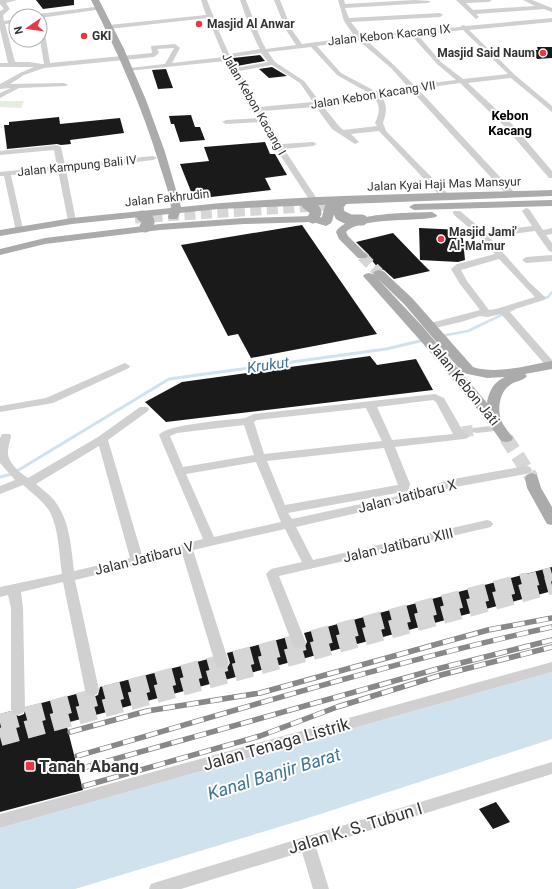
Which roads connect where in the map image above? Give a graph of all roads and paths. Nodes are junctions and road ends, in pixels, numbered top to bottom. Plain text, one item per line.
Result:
1 (89, 0) edge
2 (204, 0) edge
3 (243, 0) edge
4 (276, 0) edge
5 (489, 0) edge
6 (526, 0) edge
7 (7, 1) edge
8 (460, 1) edge
9 (342, 3) edge
10 (94, 5) edge
11 (544, 7) junction
12 (552, 10) edge
13 (471, 12) junction
14 (439, 13) edge
15 (48, 14) edge
16 (210, 16) junction
17 (1, 17) edge
18 (347, 20) junction
19 (552, 20) edge
20 (234, 24) dead end
21 (214, 25) junction
22 (484, 25) junction
23 (109, 27) junction
24 (463, 27) junction
25 (412, 32) junction
26 (360, 38) junction
27 (312, 44) junction
28 (115, 45) junction
29 (300, 45) junction
30 (44, 48) edge
31 (263, 50) junction
32 (227, 57) junction
33 (121, 58) junction
34 (273, 62) junction
35 (12, 64) junction
36 (0, 65) edge
37 (46, 66) junction
38 (167, 66) junction
39 (129, 70) junction
40 (234, 70) junction
41 (513, 76) junction
42 (462, 81) junction
43 (2, 85) edge
44 (64, 85) dead end
45 (20, 86) junction
46 (411, 88) junction
47 (374, 93) junction
48 (0, 96) edge
49 (317, 104) junction
50 (256, 109) junction
51 (552, 110) edge
52 (262, 120) junction
53 (226, 122) dead end
54 (381, 128) junction
55 (346, 132) junction
56 (355, 142) dead end
57 (313, 144) dead end
58 (279, 147) junction
59 (0, 153) edge
60 (153, 158) junction
61 (62, 167) junction
62 (3, 174) edge
63 (552, 176) edge
64 (170, 185) junction
65 (552, 193) edge
66 (511, 194) junction
67 (445, 196) junction
68 (165, 199) junction
69 (552, 199) edge
70 (309, 203) junction
71 (342, 203) junction
72 (552, 203) edge
73 (218, 206) junction
74 (552, 208) edge
75 (172, 211) junction
76 (526, 211) junction
77 (457, 213) junction
78 (117, 216) junction
79 (311, 219) junction
80 (366, 220) junction
81 (72, 221) junction
82 (139, 221) junction
83 (327, 221) junction
84 (160, 227) junction
85 (19, 229) junction
86 (538, 230) junction
87 (552, 231) edge
88 (0, 233) edge
89 (483, 235) junction
90 (0, 238) edge
91 (0, 244) edge
92 (552, 249) edge
93 (0, 252) edge
94 (502, 255) junction
95 (551, 259) edge
96 (526, 260) dead end
97 (374, 274) tunnel mouth
98 (505, 312) junction
99 (488, 314) junction
100 (427, 328) junction
101 (437, 343) junction
102 (125, 366) dead end
103 (552, 367) edge
104 (370, 404) junction
105 (0, 409) edge
106 (144, 409) dead end
107 (248, 421) junction
108 (500, 428) junction
109 (479, 431) tunnel mouth
110 (6, 436) dead end
111 (102, 439) junction
112 (388, 443) junction
113 (1, 449) edge
114 (260, 458) junction
115 (179, 471) junction
116 (529, 474) junction
117 (20, 477) junction
118 (0, 490) edge
119 (552, 508) edge
120 (281, 510) junction
121 (552, 520) edge
122 (288, 524) junction
123 (487, 524) dead end
124 (210, 542) junction
125 (186, 547) junction
126 (137, 561) junction
127 (310, 565) junction
128 (68, 576) junction
129 (14, 590) junction
130 (0, 592) edge
131 (299, 643) dead end
132 (222, 663) dead end
133 (552, 667) edge
134 (92, 690) dead end
135 (18, 709) dead end
136 (552, 768) edge
137 (0, 821) edge
138 (307, 843) junction
139 (157, 889) edge
140 (321, 889) edge

1 - 10 main road
2 - 16 street, Jalan Kebon Kacang I
3 - 31 street
4 - 29 street
5 - 8 street
6 - 11 street
7 - 17 street
8 - 13 street
9 - 14 street
9 - 18 street
10 - 15 street
10 - 23 main road
10 - 28 main road
11 - 12 street
11 - 13 street
13 - 22 street
14 - 18 street
14 - 24 street, Jalan Kebon Kacang IX
14 - 25 street, Jalan Kebon Kacang IX
16 - 21 street, Jalan Kebon Kacang I
16 - 23 street
17 - 35 street
18 - 26 street
19 - 22 street, Jalan Kebon Kacang IX
20 - 21 street
21 - 32 street, Jalan Kebon Kacang I
22 - 24 street, Jalan Kebon Kacang IX
23 - 28 main road
24 - 41 street
25 - 26 street, Jalan Kebon Kacang IX
25 - 42 street
26 - 27 street, Jalan Kebon Kacang IX
26 - 46 street
27 - 29 street, Jalan Kebon Kacang IX
27 - 47 street
28 - 33 main road
29 - 31 street, Jalan Kebon Kacang IX
30 - 37 street
31 - 32 street, Jalan Kebon Kacang IX
31 - 34 street
32 - 38 street, Jalan Kebon Kacang IX
32 - 40 street, Jalan Kebon Kacang I
33 - 37 street
33 - 38 street
33 - 39 main road
33 - 60 main road
34 - 40 street
34 - 49 street
35 - 36 street
35 - 37 street
37 - 43 street
38 - 39 street, Jalan Kebon Kacang IX
39 - 64 main road
40 - 50 street, Jalan Kebon Kacang I
41 - 42 street, Jalan Kebon Kacang VII
41 - 51 street
42 - 46 street, Jalan Kebon Kacang VII
42 - 63 street
43 - 45 street
44 - 45 street
45 - 48 street
46 - 47 street, Jalan Kebon Kacang VII
46 - 66 street
47 - 49 street, Jalan Kebon Kacang VII
47 - 54 street
49 - 50 street, Jalan Kebon Kacang VII
49 - 55 street
50 - 52 street, Jalan Kebon Kacang I
52 - 53 street
52 - 58 street, Jalan Kebon Kacang I
54 - 55 street
54 - 67 street
55 - 56 street
57 - 58 street
58 - 70 street, Jalan Kebon Kacang I
59 - 61 street
60 - 61 street, Jalan Kampung Bali IV
60 - 68 main road
61 - 62 street, Jalan Kampung Bali IV
61 - 81 street
62 - 85 street
64 - 73 main road
64 - 75 main road
65 - 66 main road, Jalan Kyai Haji Mas Mansyur
66 - 67 main road, Jalan Kyai Haji Mas Mansyur
67 - 71 main road, Jalan Kyai Haji Mas Mansyur
68 - 75 main road
68 - 78 main road
69 - 71 main road, Jalan Fakhrudin
70 - 71 main road, Jalan Fakhrudin
70 - 73 main road, Jalan Fakhrudin
70 - 79 main road, bridge
71 - 72 main road, Jalan Fakhrudin
71 - 80 main road, bridge
71 - 83 main road, bridge
73 - 75 main road, Jalan Fakhrudin
74 - 76 main road
75 - 82 main road, Jalan Fakhrudin
75 - 84 main road
76 - 77 main road
76 - 86 street
77 - 80 main road
77 - 89 street
78 - 81 main road, Jalan Fakhrudin
78 - 82 main road, Jalan Fakhrudin
79 - 83 main road, Jalan Fakhrudin
79 - 84 main road, Jalan Fakhrudin
80 - 83 main road
81 - 85 main road, Jalan Fakhrudin
82 - 84 main road, Jalan Fakhrudin
82 - 90 main road, Jalan Fakhrudin
82 - 91 main road, Jalan Fakhrudin
82 - 93 main road, Jalan Fakhrudin
85 - 88 main road, Jalan Fakhrudin
86 - 87 street
86 - 89 street
86 - 92 street
89 - 94 street
94 - 98 street
94 - 99 street
95 - 96 street
97 - 100 main road, Jalan Kebon Jati
98 - 99 street
98 - 103 street
99 - 100 street
100 - 101 main road, Jalan Kebon Jati
101 - 103 main road, Jalan Kebon Jati
101 - 108 main road, Jalan Kebon Jati
102 - 105 street
103 - 108 main road
104 - 107 street
104 - 112 street
104 - 112 street
106 - 111 street
107 - 114 street
107 - 115 street
108 - 109 street
110 - 113 street
111 - 117 street
111 - 126 street
112 - 114 street
112 - 120 street
113 - 117 street
114 - 115 street
114 - 120 street
115 - 124 street
116 - 119 main road
116 - 121 main road
116 - 122 street, Jalan Jatibaru X
117 - 118 street
117 - 128 street
120 - 122 street
122 - 124 street, Jalan Jatibaru V
122 - 127 street
123 - 127 street, Jalan Jatibaru XIII
124 - 125 street, Jalan Jatibaru V
125 - 126 street, Jalan Jatibaru V
125 - 132 street
126 - 128 street, Jalan Jatibaru V
127 - 131 street, Jalan Jatibaru XIII
128 - 129 street, Jalan Jatibaru V
128 - 134 street
129 - 130 street, Jalan Jatibaru V
129 - 135 street
133 - 137 street, Jalan Tenaga Listrik
136 - 138 street, Jalan K. S. Tubun I
138 - 139 street, Jalan K. S. Tubun I
138 - 140 street

